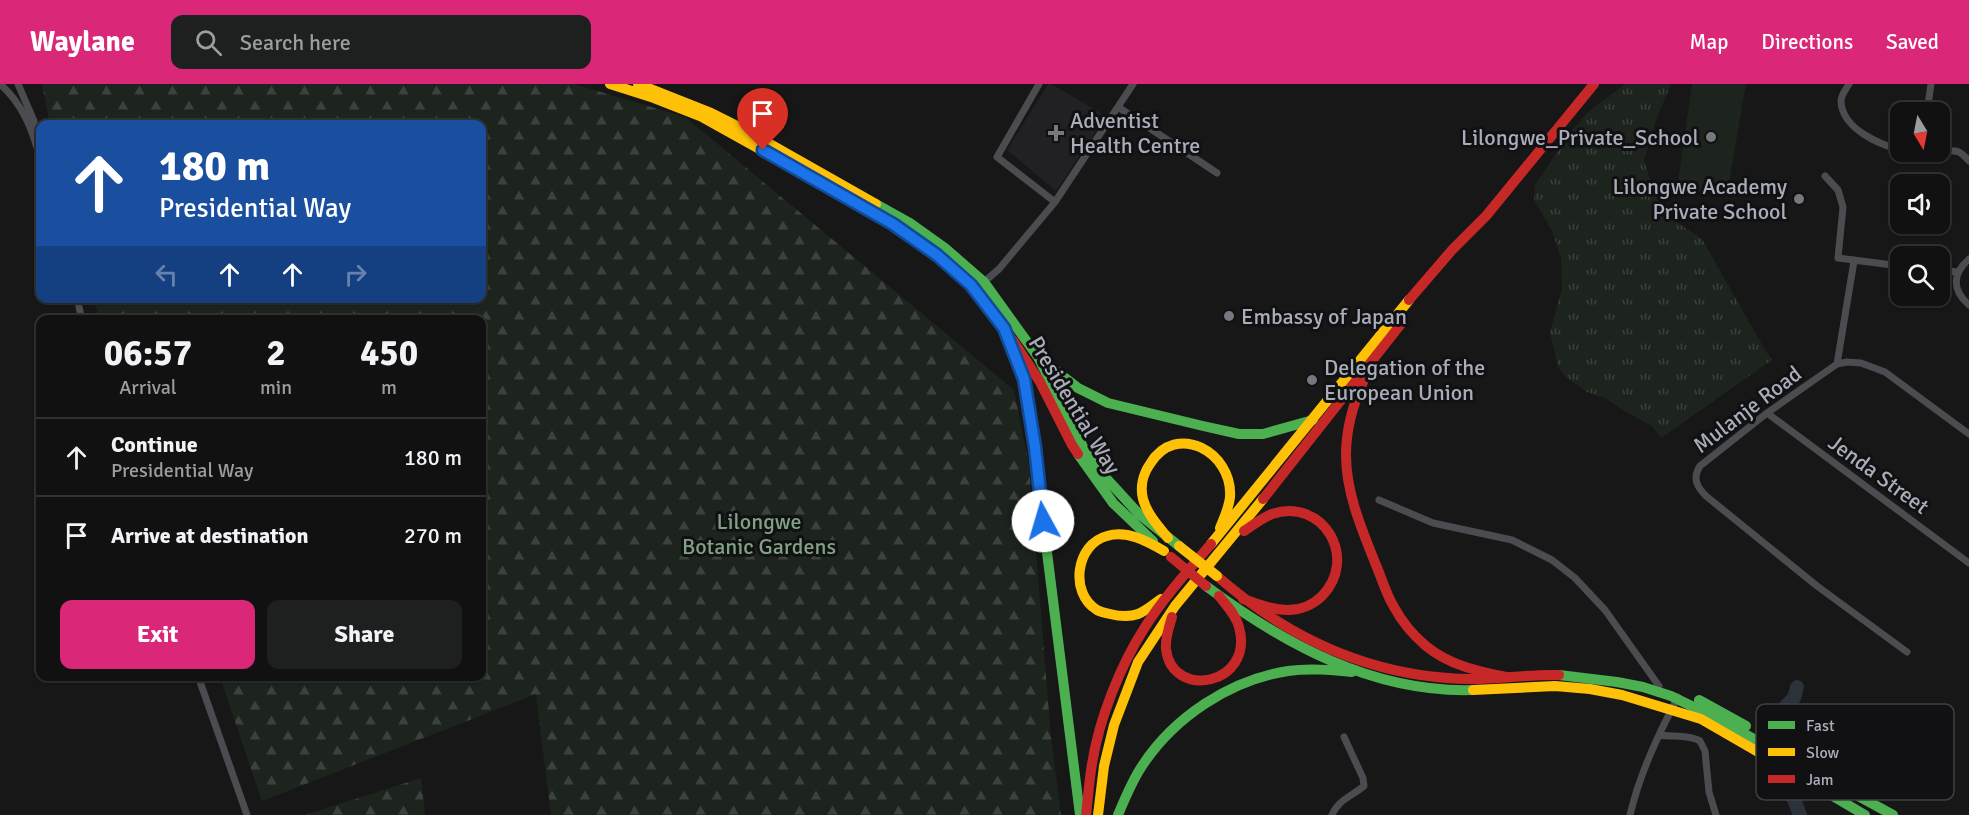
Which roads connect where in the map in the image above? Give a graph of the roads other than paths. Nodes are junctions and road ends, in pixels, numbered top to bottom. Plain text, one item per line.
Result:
1 (0, 84) edge
2 (18, 84) edge
3 (610, 84) edge
4 (638, 84) edge
5 (1039, 84) edge
6 (1133, 84) edge
7 (1594, 84) edge
8 (1848, 84) edge
9 (1930, 84) edge
10 (1928, 102) edge
11 (1118, 108) junction
12 (35, 140) junction
13 (36, 144) edge
14 (1890, 147) edge
15 (1950, 150) edge
16 (1969, 161) edge
17 (1217, 173) dead end
18 (1825, 176) dead end
19 (1055, 202) junction
20 (1489, 212) junction
21 (1969, 259) edge
22 (1854, 261) junction
23 (1890, 265) edge
24 (1950, 271) edge
25 (1957, 272) junction
26 (984, 282) junction
27 (1969, 305) edge
28 (1004, 328) junction
29 (1038, 357) junction
30 (1373, 359) junction
31 (1837, 364) junction
32 (1767, 413) junction
33 (1313, 420) junction
34 (1969, 434) edge
35 (1379, 500) dead end
36 (1168, 538) junction
37 (1216, 538) junction
38 (1227, 545) junction
39 (1168, 554) junction
40 (1969, 562) edge
41 (1168, 595) junction
42 (1219, 596) junction
43 (1243, 599) junction
44 (1175, 606) junction
45 (1907, 652) dead end
46 (1352, 672) junction
47 (1541, 675) junction
48 (1506, 677) junction
49 (200, 681) edge
50 (1659, 686) junction
51 (1678, 697) junction
52 (1672, 709) junction
53 (1756, 733) edge
54 (1659, 735) junction
55 (1344, 736) dead end
56 (1756, 739) edge
57 (1756, 751) edge
58 (1838, 800) edge
59 (1867, 800) edge
60 (1862, 814) edge
61 (247, 815) edge
62 (1080, 815) edge
63 (1086, 815) edge
64 (1098, 815) edge
65 (1118, 815) edge
66 (1332, 815) edge
67 (1630, 815) edge
68 (1716, 815) edge
69 (1893, 815) edge

1 - 12 street
2 - 12 street
3 - 28 main road, Presidential Way
4 - 26 main road, Presidential Way
5 - 19 street
6 - 11 street
7 - 20 main road
8 - 14 street
9 - 10 street
11 - 17 street
11 - 19 street
12 - 13 street
15 - 16 street
18 - 22 street
19 - 26 street
20 - 30 main road
20 - 33 main road
21 - 25 street
22 - 23 street
22 - 31 street
24 - 25 street
25 - 27 street
26 - 29 main road, Presidential Way
28 - 39 main road, Presidential Way
28 - 62 main road
29 - 33 main road
29 - 36 main road, Presidential Way
30 - 38 main road
30 - 48 main road
31 - 32 street, Mulanje Road
31 - 34 street
32 - 40 street, Jenda Street
32 - 45 street, Mulanje Road
33 - 37 main road
35 - 50 street
36 - 37 main road
36 - 43 main road, Presidential Way, bridge
37 - 41 main road
38 - 43 main road
38 - 44 main road
39 - 41 main road
39 - 42 main road, Presidential Way, bridge
41 - 63 main road
42 - 44 main road
42 - 46 main road, Presidential Way
43 - 48 main road, Presidential Way
44 - 64 main road
46 - 52 main road, Presidential Way
46 - 65 main road
47 - 48 main road
47 - 50 main road
47 - 51 main road
49 - 61 street
50 - 53 main road
51 - 52 street
51 - 56 main road
52 - 54 street
52 - 57 main road, Presidential Way
54 - 67 street
54 - 68 street
55 - 66 street
58 - 60 main road, Presidential Way
59 - 69 main road

